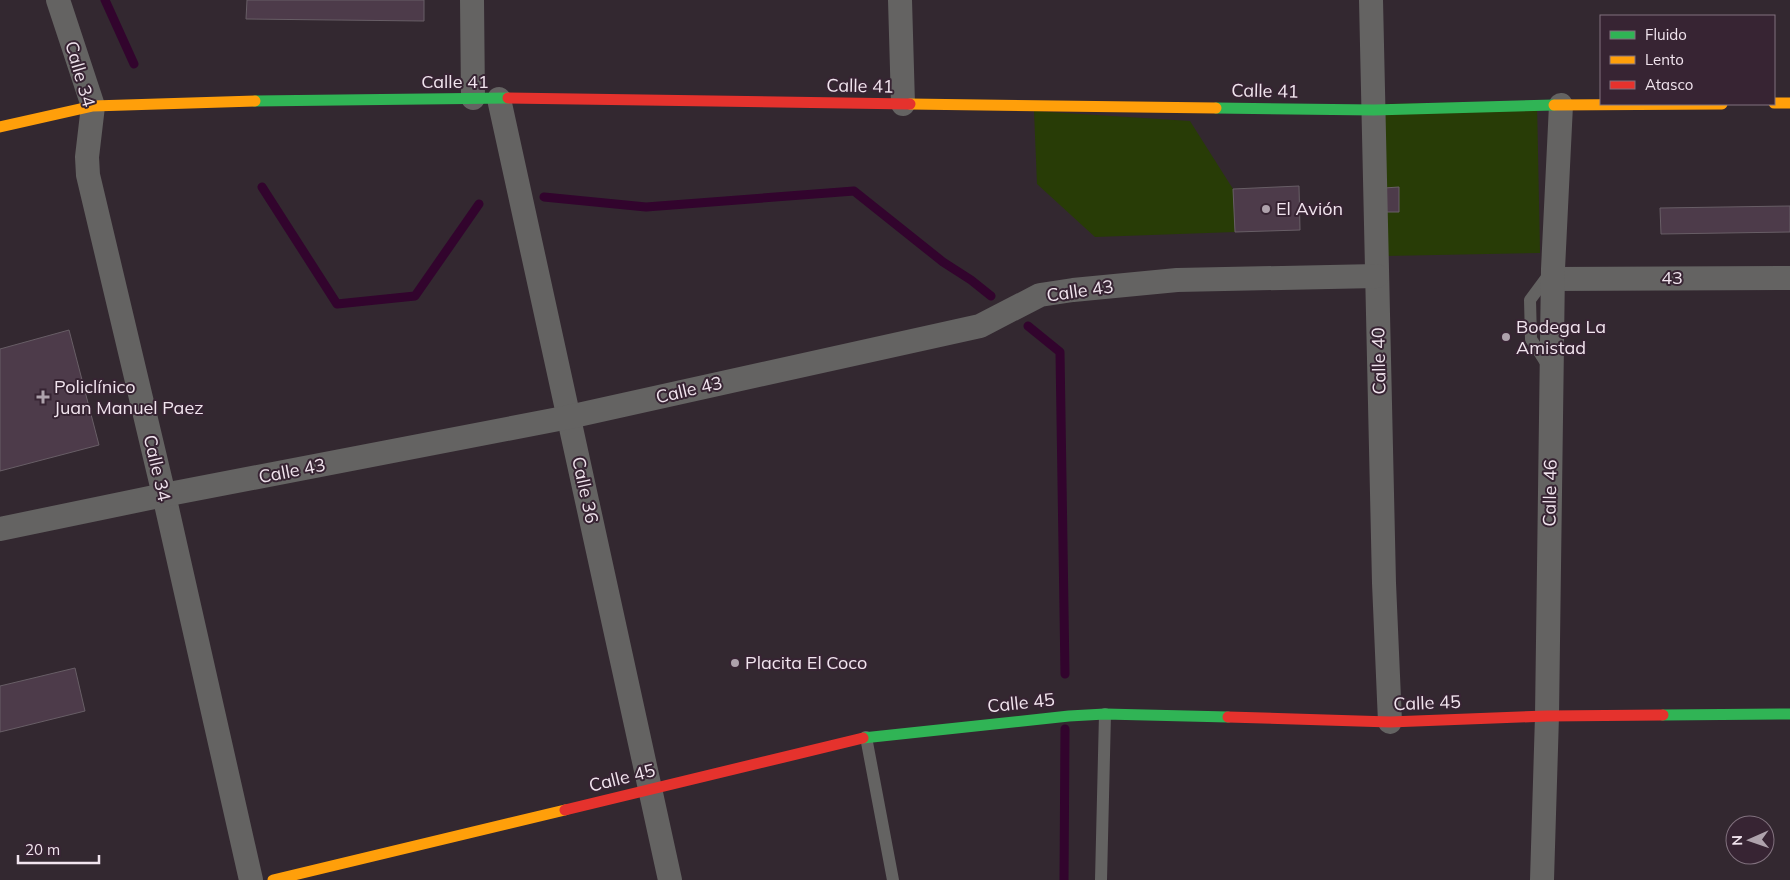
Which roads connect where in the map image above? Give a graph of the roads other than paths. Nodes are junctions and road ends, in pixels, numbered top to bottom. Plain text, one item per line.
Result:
1 (58, 0) edge
2 (472, 0) edge
3 (900, 0) edge
4 (1371, 0) edge
5 (473, 98) junction
6 (498, 99) junction
7 (1775, 103) edge
8 (1790, 103) edge
9 (903, 104) junction
10 (1561, 105) junction
11 (1600, 105) edge
12 (93, 106) junction
13 (1374, 110) junction
14 (0, 127) edge
15 (1553, 274) junction
16 (1377, 276) junction
17 (1790, 278) edge
18 (569, 417) junction
19 (164, 495) junction
20 (0, 529) edge
21 (1105, 714) junction
22 (1790, 714) edge
23 (1547, 716) junction
24 (1390, 722) junction
25 (866, 737) junction
26 (651, 789) junction
27 (251, 880) edge
28 (273, 880) edge
29 (670, 880) edge
30 (893, 880) edge
31 (1101, 880) edge
32 (1542, 880) edge

1 - 12 street, Calle 34
2 - 5 street
3 - 9 street
4 - 13 street, Calle 40
5 - 6 main road, Calle 41
5 - 12 main road, Calle 41
6 - 9 main road, Calle 41
6 - 18 street, Calle 36
7 - 8 main road
9 - 13 main road, Calle 41
10 - 11 main road, Calle 41
10 - 13 main road, Calle 41
10 - 15 street, Calle 46
12 - 14 main road, Calle 41
12 - 19 street, Calle 34
13 - 16 street, Calle 40
15 - 17 street, 43
15 - 23 street, Calle 46
16 - 18 street, Calle 43
16 - 24 street, Calle 40
18 - 19 street, Calle 43
18 - 26 street, Calle 36
19 - 20 street, Calle 43
19 - 27 street, Calle 34
21 - 24 main road, Calle 45
21 - 25 main road, Calle 45
21 - 31 lane
22 - 23 main road, Calle 45
23 - 24 main road, Calle 45
23 - 32 street, Calle 46
25 - 26 main road, Calle 45
25 - 30 lane
26 - 28 main road, Calle 45
26 - 29 street, Calle 36

